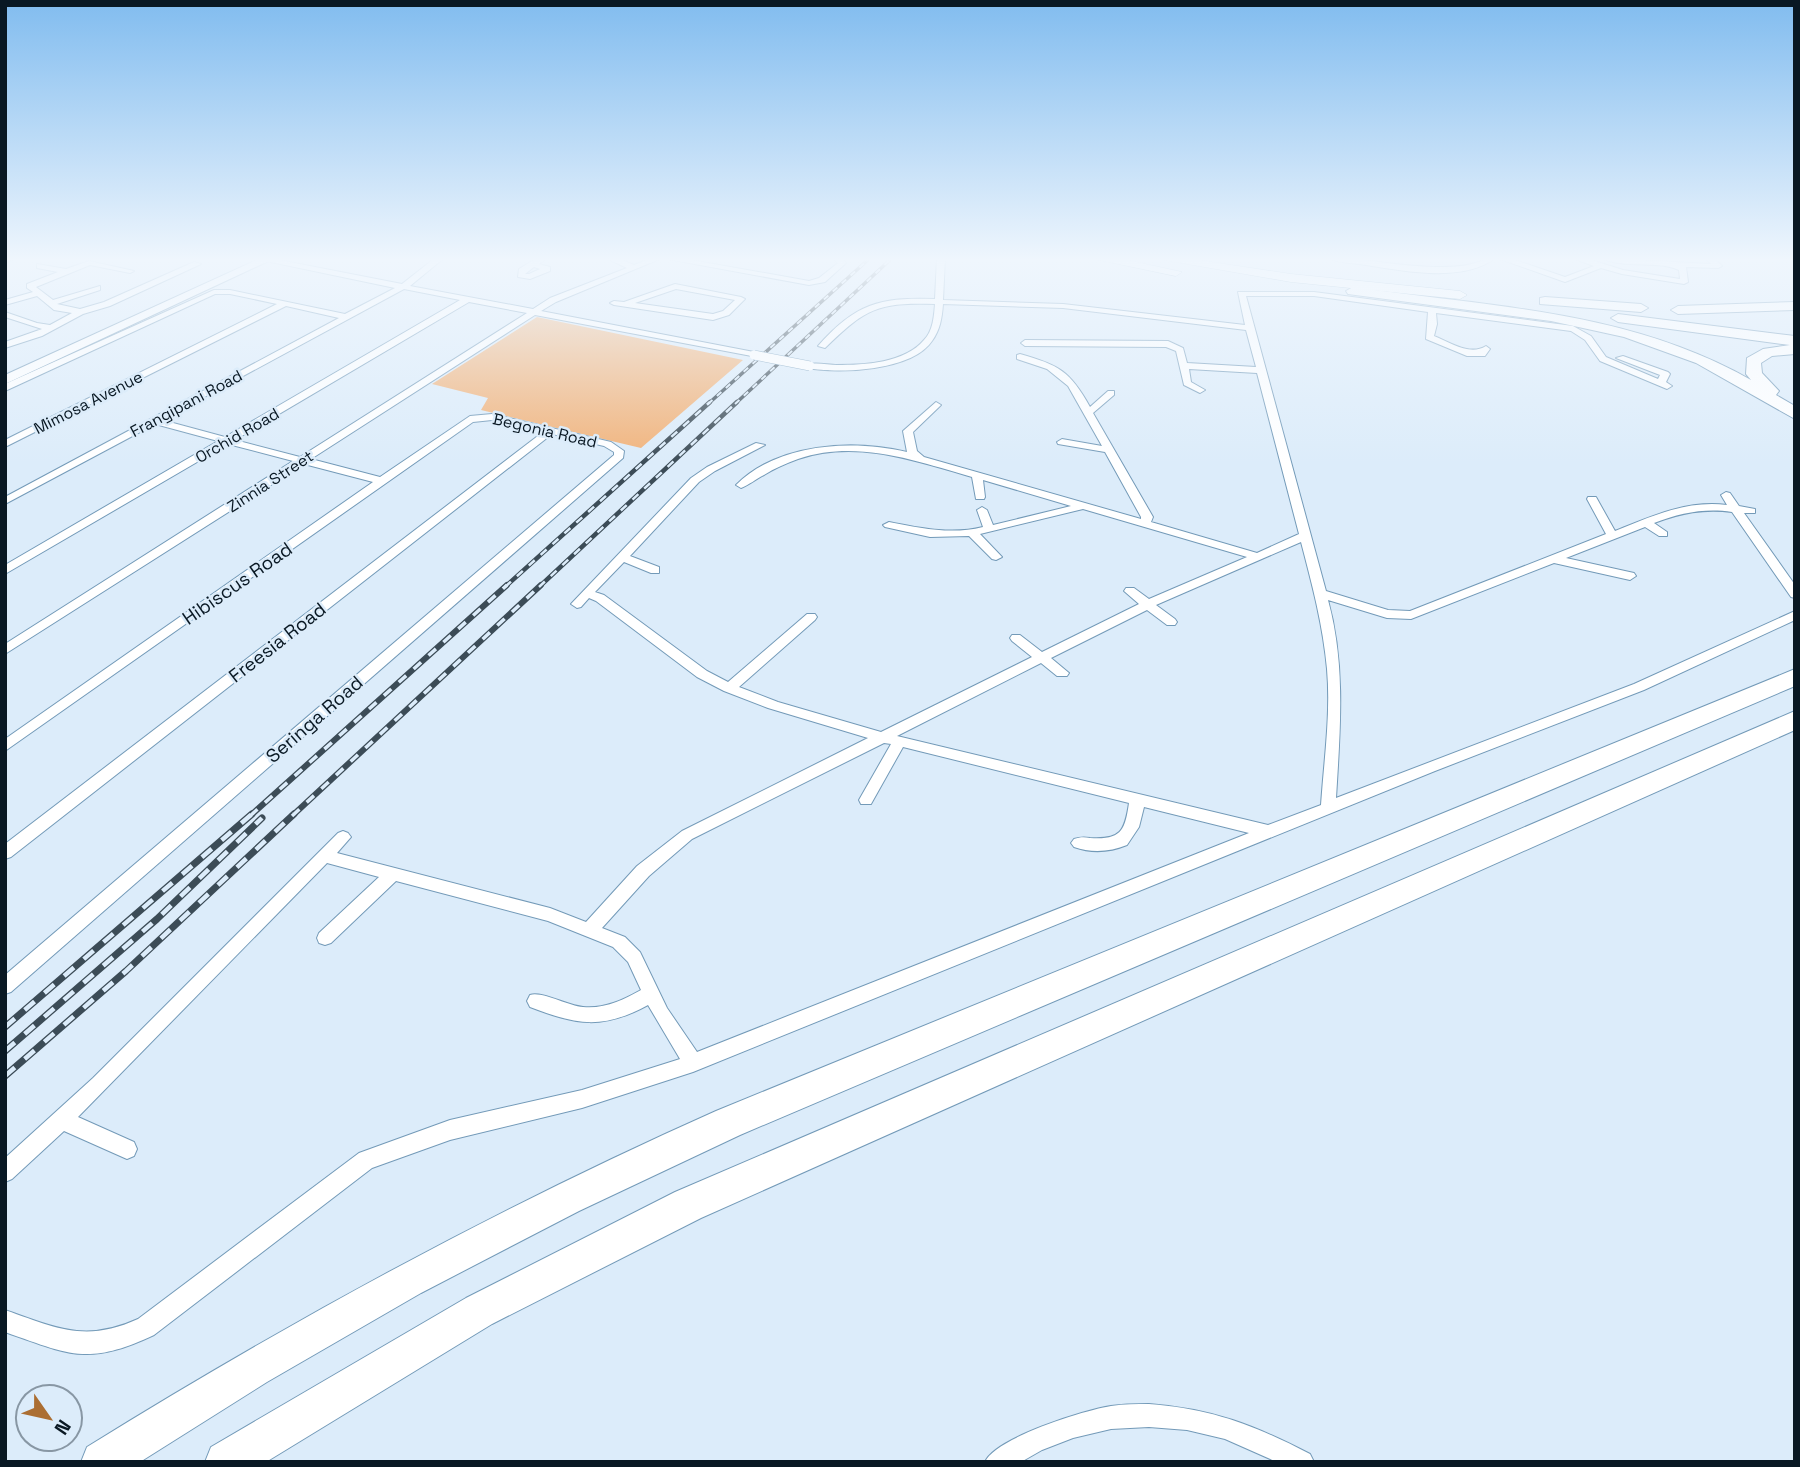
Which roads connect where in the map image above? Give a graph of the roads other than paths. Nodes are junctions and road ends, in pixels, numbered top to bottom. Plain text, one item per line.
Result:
1 (41, 326) edge
2 (107, 326) edge
3 (117, 326) edge
4 (139, 326) edge
5 (239, 326) edge
6 (328, 326) edge
7 (421, 326) edge
8 (512, 326) edge
9 (609, 326) edge
10 (842, 326) edge
11 (934, 326) edge
12 (1236, 326) edge
13 (1432, 326) edge
14 (1555, 326) edge
15 (1600, 326) edge
16 (1691, 326) edge
17 (1745, 326) edge
18 (54, 327) joint
19 (1249, 328) joint
20 (1795, 332) edge
21 (1795, 341) edge
22 (1026, 343) dead end
23 (1037, 343) junction
24 (5, 345) edge
25 (822, 346) dead end
26 (1486, 349) dead end
27 (1795, 349) edge
28 (1020, 357) dead end
29 (1041, 364) junction
30 (1184, 366) junction
31 (1261, 370) junction
32 (5, 372) edge
33 (5, 380) edge
34 (1662, 384) dead end
35 (5, 388) edge
36 (1200, 390) dead end
37 (1111, 393) dead end
38 (936, 405) dead end
39 (1795, 407) edge
40 (1089, 412) junction
41 (1795, 414) edge
42 (470, 419) joint
43 (153, 421) junction
44 (550, 431) junction
45 (226, 441) junction
46 (1062, 442) dead end
47 (5, 444) edge
48 (1110, 450) junction
49 (619, 451) joint
50 (921, 459) junction
51 (302, 460) junction
52 (779, 462) junction
53 (977, 475) junction
54 (381, 481) junction
55 (741, 485) dead end
56 (1726, 495) dead end
57 (980, 497) dead end
58 (1592, 499) dead end
59 (5, 501) edge
60 (1086, 506) junction
61 (982, 510) dead end
62 (1745, 510) junction
63 (1145, 522) junction
64 (1646, 523) junction
65 (889, 525) dead end
66 (989, 528) junction
67 (972, 533) junction
68 (1663, 534) dead end
69 (1305, 536) junction
70 (1612, 536) junction
71 (1256, 556) junction
72 (622, 557) junction
73 (996, 557) dead end
74 (1553, 559) junction
75 (5, 570) edge
76 (655, 570) dead end
77 (1630, 576) dead end
78 (1130, 591) dead end
79 (1320, 593) junction
80 (1795, 594) edge
81 (1148, 604) junction
82 (1795, 615) edge
83 (811, 617) dead end
84 (1171, 622) dead end
85 (1016, 638) dead end
86 (5, 650) edge
87 (1041, 656) junction
88 (1795, 658) edge
89 (1062, 673) dead end
90 (1795, 677) edge
91 (729, 688) junction
92 (1795, 720) edge
93 (1795, 733) edge
94 (882, 737) junction
95 (900, 741) junction
96 (5, 746) edge
97 (1603, 758) junction
98 (866, 800) dead end
99 (1137, 801) junction
100 (1328, 809) junction
101 (1583, 815) junction
102 (1270, 832) junction
103 (342, 837) dead end
104 (1079, 843) dead end
105 (5, 853) edge
106 (324, 856) junction
107 (394, 873) junction
108 (590, 929) junction
109 (325, 938) dead end
110 (5, 986) edge
111 (651, 994) junction
112 (536, 1001) dead end
113 (693, 1063) junction
114 (62, 1120) junction
115 (127, 1149) dead end
116 (5, 1172) edge
117 (5, 1321) edge
118 (102, 1462) edge
119 (226, 1462) edge
120 (997, 1462) edge
121 (1302, 1462) edge

1 - 18 street
2 - 32 main road
3 - 33 main road
4 - 35 street
5 - 47 street, Mimosa Avenue
6 - 43 street, Frangipani Road
7 - 45 street, Orchid Road
8 - 51 street, Zinnia Street
9 - 11 street, bridge
10 - 25 street
12 - 19 street
13 - 26 street
14 - 34 street
15 - 41 highway
16 - 21 highway
17 - 20 highway
18 - 24 street
19 - 31 street
22 - 23 street
23 - 29 street
23 - 30 street
27 - 39 highway
28 - 29 street
29 - 40 street
30 - 31 street
30 - 36 street
31 - 69 street
37 - 40 street
38 - 50 street
40 - 48 street
42 - 44 street, Begonia Road
42 - 54 street, Hibiscus Road
43 - 45 street
43 - 59 street, Frangipani Road
44 - 49 street, Begonia Road
44 - 105 street, Freesia Road
45 - 51 street
45 - 75 street, Orchid Road
46 - 48 street
48 - 63 street
49 - 110 street, Seringa Road
50 - 52 street
50 - 53 street
51 - 54 street
51 - 86 street, Zinnia Street
52 - 55 street
52 - 72 street
53 - 57 street
53 - 60 street
54 - 96 street, Hibiscus Road
56 - 62 street
58 - 70 street
60 - 63 street
60 - 66 street
61 - 66 street
62 - 64 street
62 - 80 street
63 - 71 street
64 - 68 street
64 - 70 street
65 - 67 street
66 - 67 street
67 - 73 street
69 - 71 street
69 - 79 street
70 - 74 street
71 - 81 street
72 - 76 street
72 - 91 street
74 - 77 street
74 - 79 street
78 - 81 street
79 - 100 street
81 - 84 street
81 - 87 street
82 - 100 street
83 - 91 street
85 - 87 street
87 - 89 street
87 - 94 street
88 - 97 highway
90 - 97 highway
91 - 94 street
92 - 101 highway
93 - 101 highway
94 - 95 street
94 - 108 street
95 - 98 street
95 - 99 street
97 - 118 highway
99 - 102 street
99 - 104 street
100 - 102 street
101 - 119 highway
102 - 113 street
103 - 106 street
106 - 107 street
106 - 114 street
107 - 108 street
107 - 109 street
108 - 111 street
111 - 112 street
111 - 113 street
113 - 117 street
114 - 115 street
114 - 116 street
120 - 121 street

